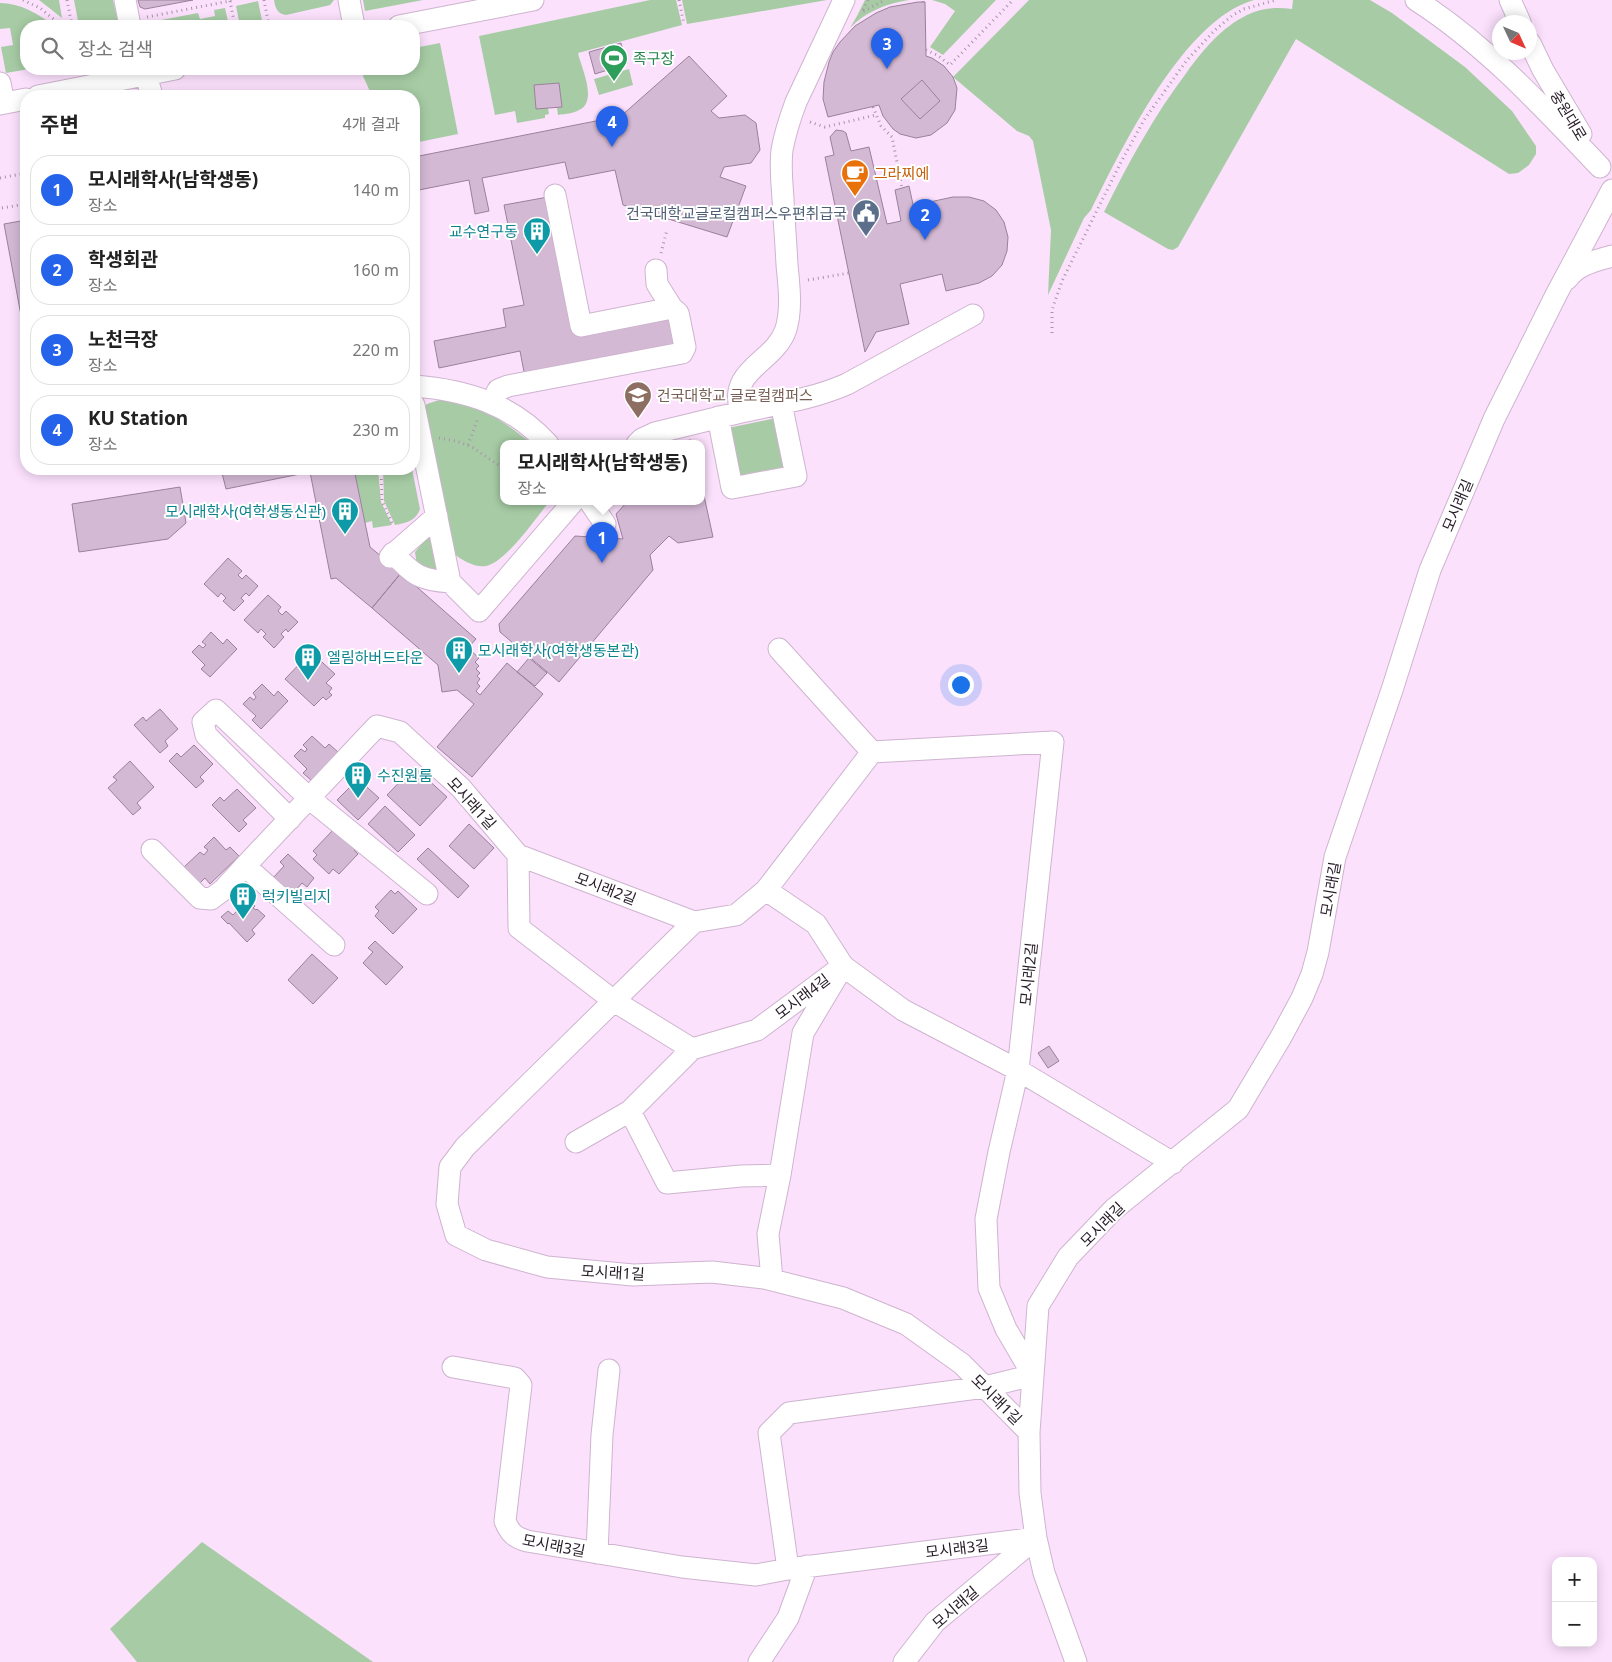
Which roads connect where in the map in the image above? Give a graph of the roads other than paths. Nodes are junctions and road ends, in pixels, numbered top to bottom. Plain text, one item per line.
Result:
1 (349, 0) edge
2 (533, 0) edge
3 (844, 0) edge
4 (1416, 0) edge
5 (1510, 0) edge
6 (1517, 15) edge
7 (353, 20) edge
8 (420, 22) edge
9 (1537, 58) edge
10 (130, 75) edge
11 (144, 75) edge
12 (64, 90) edge
13 (151, 90) edge
14 (1, 97) edge
15 (20, 99) edge
16 (1606, 176) edge
17 (1612, 190) edge
18 (555, 195) dead end
19 (1612, 256) edge
20 (656, 270) dead end
21 (1557, 293) junction
22 (672, 308) junction
23 (974, 315) dead end
24 (420, 387) edge
25 (489, 401) junction
26 (781, 403) junction
27 (742, 412) junction
28 (718, 417) junction
29 (420, 433) edge
30 (544, 440) edge
31 (641, 440) edge
32 (570, 505) edge
33 (592, 505) edge
34 (437, 516) junction
35 (605, 524) dead end
36 (450, 582) junction
37 (779, 649) dead end
38 (872, 752) junction
39 (310, 798) junction
40 (290, 819) junction
41 (152, 850) dead end
42 (518, 855) junction
43 (245, 866) junction
44 (766, 890) junction
45 (427, 894) dead end
46 (694, 922) junction
47 (334, 945) dead end
48 (843, 966) junction
49 (614, 1001) junction
50 (692, 1049) junction
51 (1018, 1070) junction
52 (630, 1111) junction
53 (576, 1142) dead end
54 (1173, 1163) junction
55 (780, 1175) junction
56 (772, 1280) junction
57 (453, 1367) dead end
58 (610, 1370) dead end
59 (1033, 1374) junction
60 (985, 1387) junction
61 (1029, 1432) junction
62 (1036, 1538) junction
63 (597, 1553) junction
64 (798, 1567) junction
65 (759, 1662) edge
66 (904, 1662) edge
67 (1076, 1662) edge

1 - 7 street
2 - 8 street
3 - 27 street
4 - 16 street
5 - 6 street
9 - 16 street, 충원대로
10 - 12 street
11 - 13 street
14 - 15 street
17 - 21 street, 모시래길
18 - 22 street
19 - 21 street
20 - 22 street
21 - 54 street, 모시래길
22 - 25 street
23 - 26 street
24 - 25 street
25 - 30 street
26 - 27 street
26 - 28 street
27 - 28 street
28 - 31 street
29 - 34 street
32 - 36 street
33 - 35 street
34 - 36 street
34 - 36 street
37 - 38 street
38 - 44 street
38 - 51 street, 모시래2길
39 - 40 street, 모시래1길
39 - 40 street
39 - 42 street, 모시래1길
39 - 45 street
40 - 43 street, 모시래1길
41 - 43 street, 모시래1길
42 - 46 street, 모시래2길
42 - 49 street
43 - 47 street
44 - 46 street
44 - 48 street
46 - 49 street, 모시래1길
48 - 50 street, 모시래4길
48 - 51 street
48 - 55 street, 모시래4길
49 - 50 street
49 - 56 street, 모시래1길
50 - 52 street, 모시래4길
51 - 54 street
51 - 59 street, 모시래2길
52 - 53 street, 모시래4길
52 - 55 street
54 - 59 street, 모시래길
55 - 56 street, 모시래4길
56 - 60 street, 모시래1길
57 - 63 street, 모시래3길
58 - 63 street
59 - 60 street
59 - 61 street, 모시래길
60 - 61 street, 모시래1길
60 - 64 street
61 - 62 street, 모시래길
62 - 64 street, 모시래3길
62 - 66 street, 모시래길
62 - 67 street, 모시래길
63 - 64 street, 모시래3길
64 - 65 street

